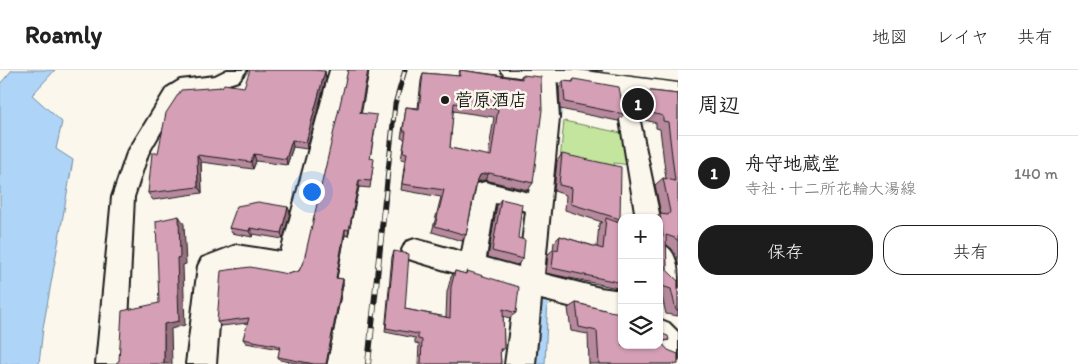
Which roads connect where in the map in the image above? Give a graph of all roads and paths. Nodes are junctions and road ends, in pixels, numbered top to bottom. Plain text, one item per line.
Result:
1 (238, 70) edge
2 (339, 70) edge
3 (511, 70) edge
4 (547, 73) junction
5 (623, 83) junction
6 (678, 91) edge
7 (539, 205) junction
8 (647, 214) edge
9 (415, 250) dead end
10 (472, 267) junction
11 (542, 286) junction
12 (618, 303) edge
13 (663, 338) edge
14 (678, 346) edge
15 (111, 364) edge
16 (201, 364) edge
17 (520, 364) edge

1 - 15 street
2 - 16 street
3 - 4 main road
4 - 5 main road
4 - 7 street
5 - 6 main road
5 - 8 street
7 - 10 street
7 - 11 street
9 - 10 street
10 - 11 street
11 - 12 street
11 - 17 street
13 - 14 street

